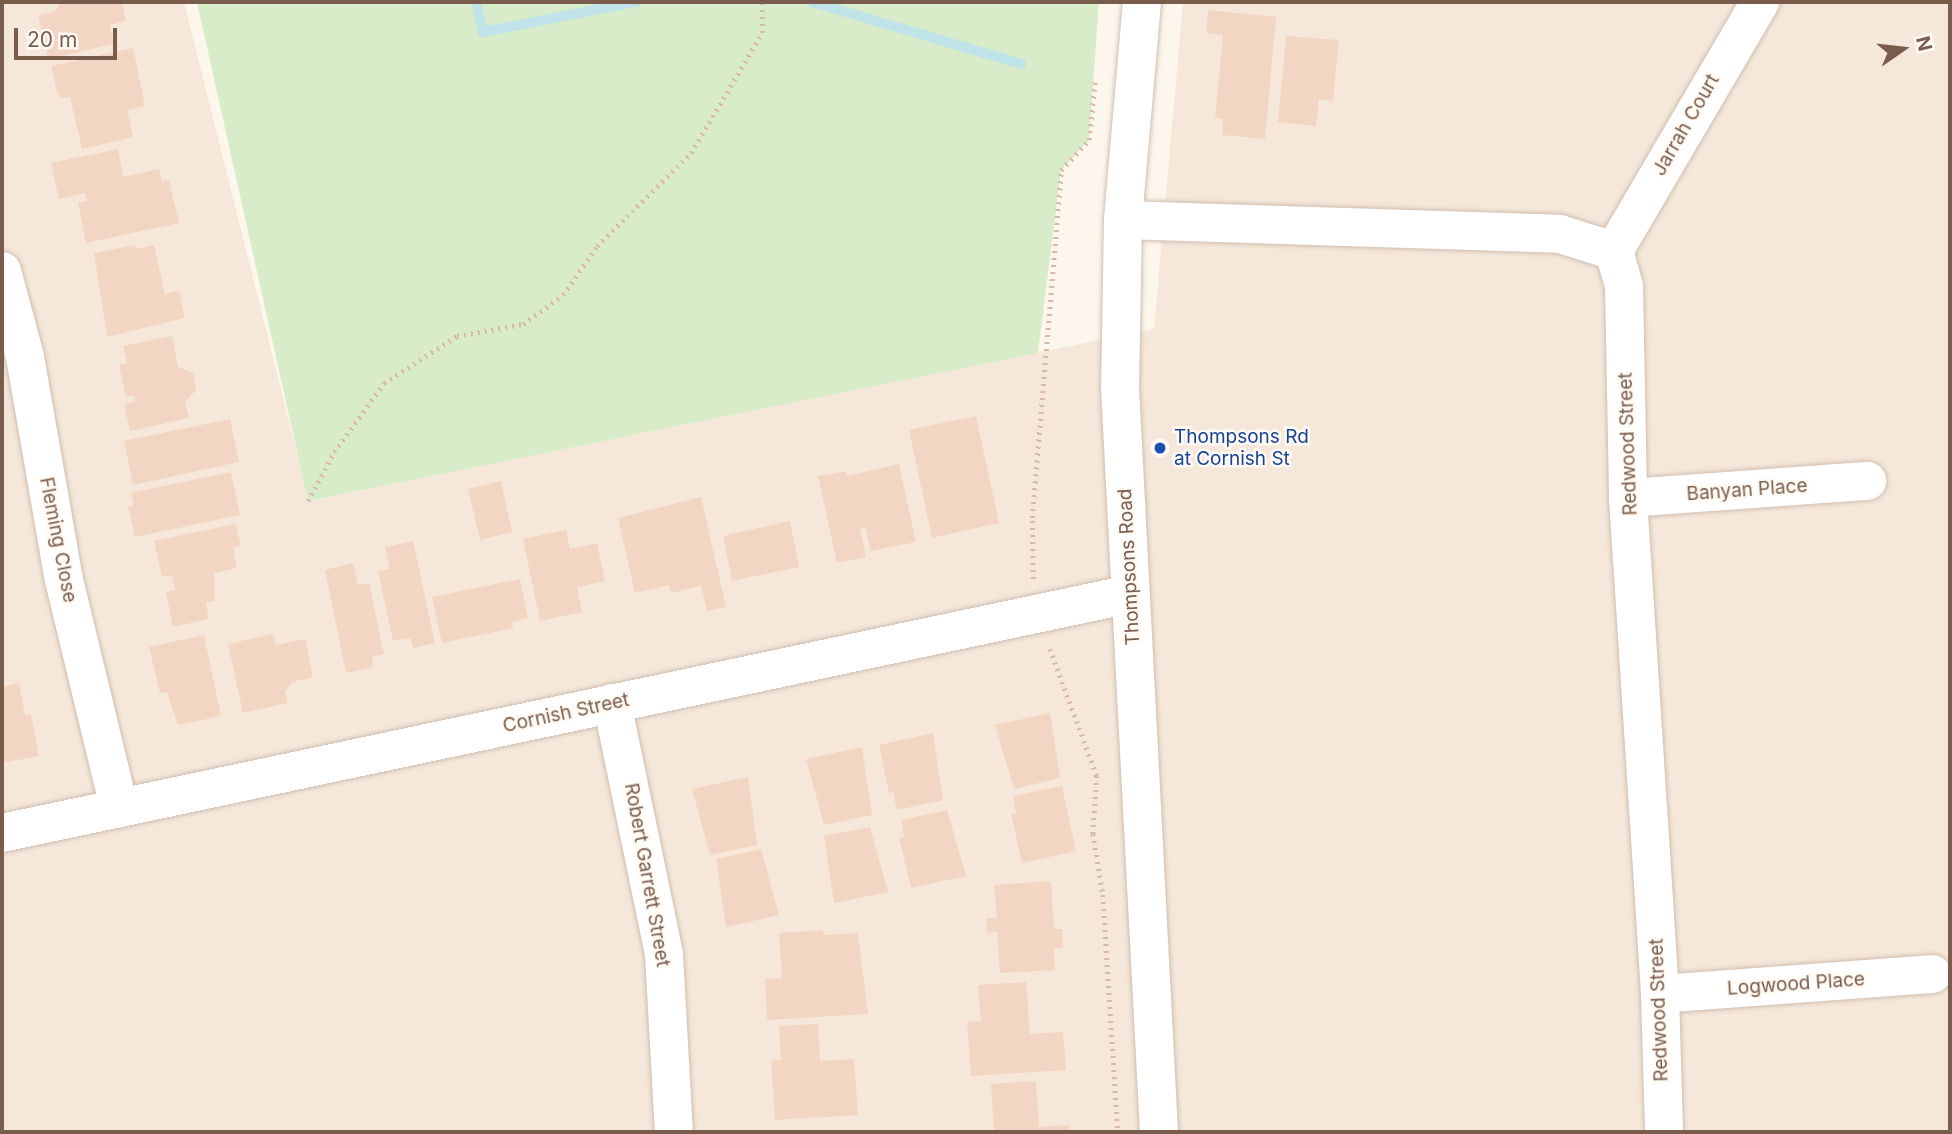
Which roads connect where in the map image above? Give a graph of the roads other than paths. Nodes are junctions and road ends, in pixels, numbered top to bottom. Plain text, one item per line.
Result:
1 (1142, 2) edge
2 (1760, 2) edge
3 (1123, 220) junction
4 (1614, 251) junction
5 (2, 271) edge
6 (1867, 481) dead end
7 (1628, 498) junction
8 (1130, 594) junction
9 (612, 703) junction
10 (119, 808) junction
11 (2, 833) edge
12 (1932, 974) dead end
13 (1660, 994) junction
14 (674, 1132) edge
15 (1159, 1132) edge
16 (1664, 1132) edge

1 - 3 street, Thompsons Road
2 - 4 street, Jarrah Court
3 - 4 street
3 - 8 street, Thompsons Road
4 - 7 street, Redwood Street
5 - 10 street, Fleming Close
6 - 7 street, Banyan Place
7 - 13 street, Redwood Street
8 - 9 street, Cornish Street
8 - 15 street, Thompsons Road
9 - 10 street, Cornish Street
9 - 14 street, Robert Garrett Street
10 - 11 street, Cornish Street
12 - 13 street, Logwood Place
13 - 16 street, Redwood Street

